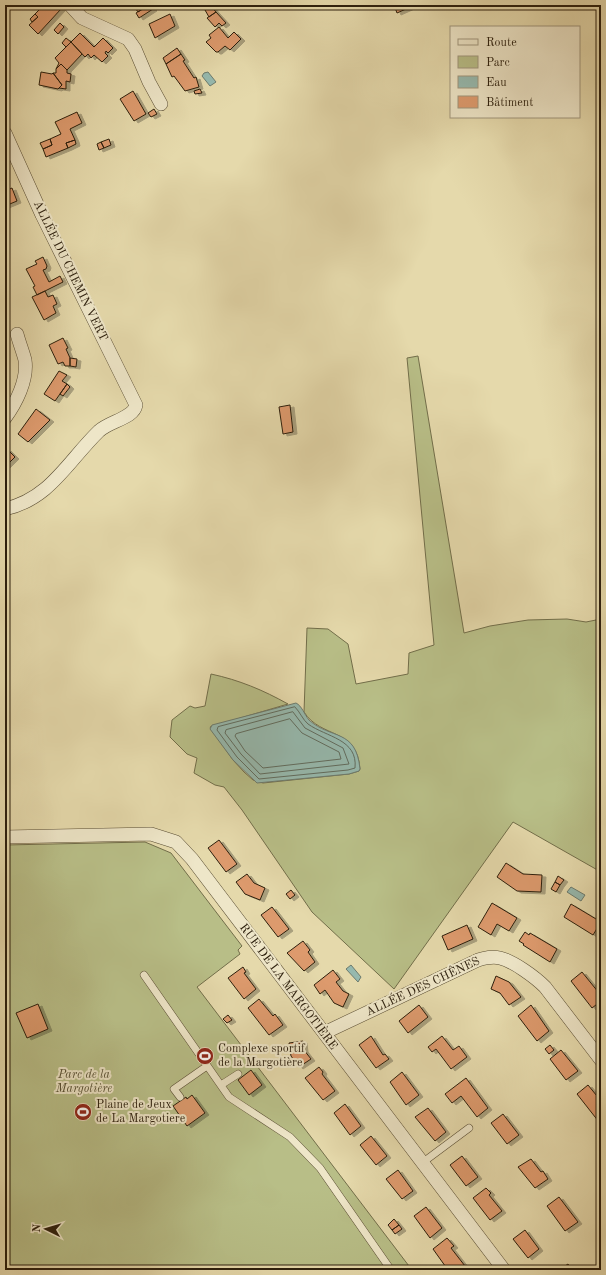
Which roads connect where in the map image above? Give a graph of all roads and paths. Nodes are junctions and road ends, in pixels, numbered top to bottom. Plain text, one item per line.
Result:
1 (70, 5) edge
2 (161, 104) dead end
3 (5, 133) edge
4 (17, 334) dead end
5 (5, 418) edge
6 (5, 509) edge
7 (5, 837) edge
8 (144, 976) dead end
9 (324, 1033) junction
10 (601, 1060) edge
11 (207, 1066) junction
12 (238, 1074) dead end
13 (220, 1085) junction
14 (180, 1097) dead end
15 (469, 1128) dead end
16 (422, 1163) junction
17 (391, 1270) edge
18 (504, 1270) edge

1 - 2 street
3 - 6 street, ALLÉE DU CHEMIN VERT
4 - 5 street
7 - 9 street, RUE DE LA MARGOTIÈRE
8 - 11 lane
9 - 10 street, ALLÉE DES CHÊNES
9 - 16 street, RUE DE LA MARGOTIÈRE
11 - 13 lane
11 - 14 lane
12 - 13 lane
13 - 17 lane
15 - 16 lane
16 - 18 street, RUE DE LA MARGOTIÈRE

